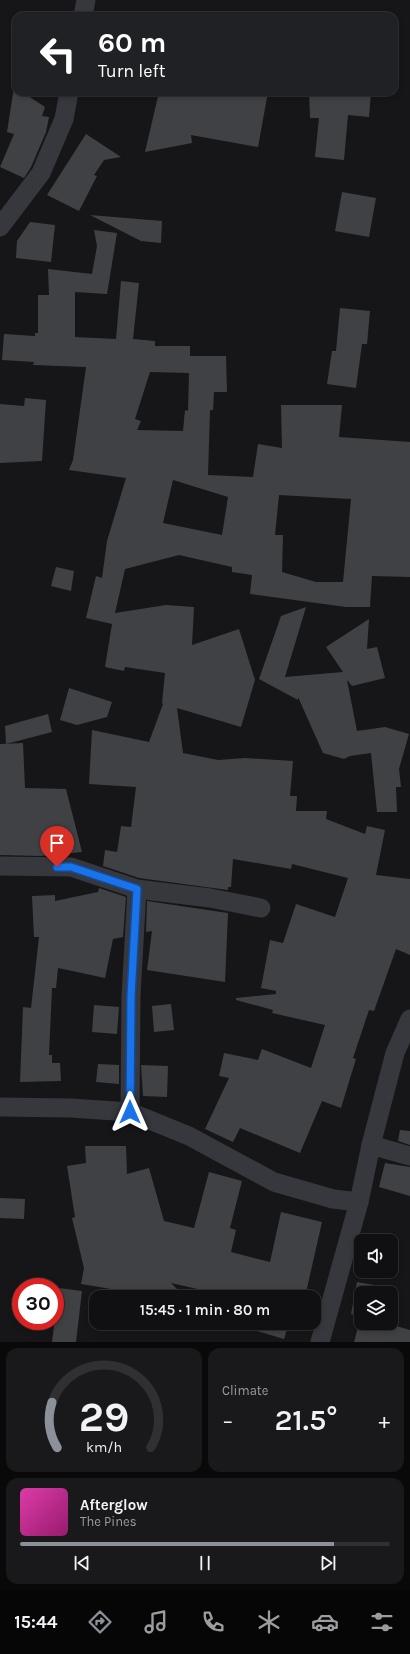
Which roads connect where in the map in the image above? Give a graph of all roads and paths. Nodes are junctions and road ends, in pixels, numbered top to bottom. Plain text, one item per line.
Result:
1 (86, 0) edge
2 (84, 12) edge
3 (68, 96) edge
4 (0, 227) edge
5 (0, 866) edge
6 (137, 889) junction
7 (261, 908) dead end
8 (410, 1018) edge
9 (0, 1107) edge
10 (130, 1112) junction
11 (371, 1145) junction
12 (410, 1156) edge
13 (359, 1202) junction
14 (320, 1342) edge

1 - 2 street
3 - 4 street
5 - 6 street
6 - 7 street
6 - 10 street
8 - 11 street
9 - 10 street
10 - 13 street
11 - 12 street
11 - 13 street
13 - 14 street

